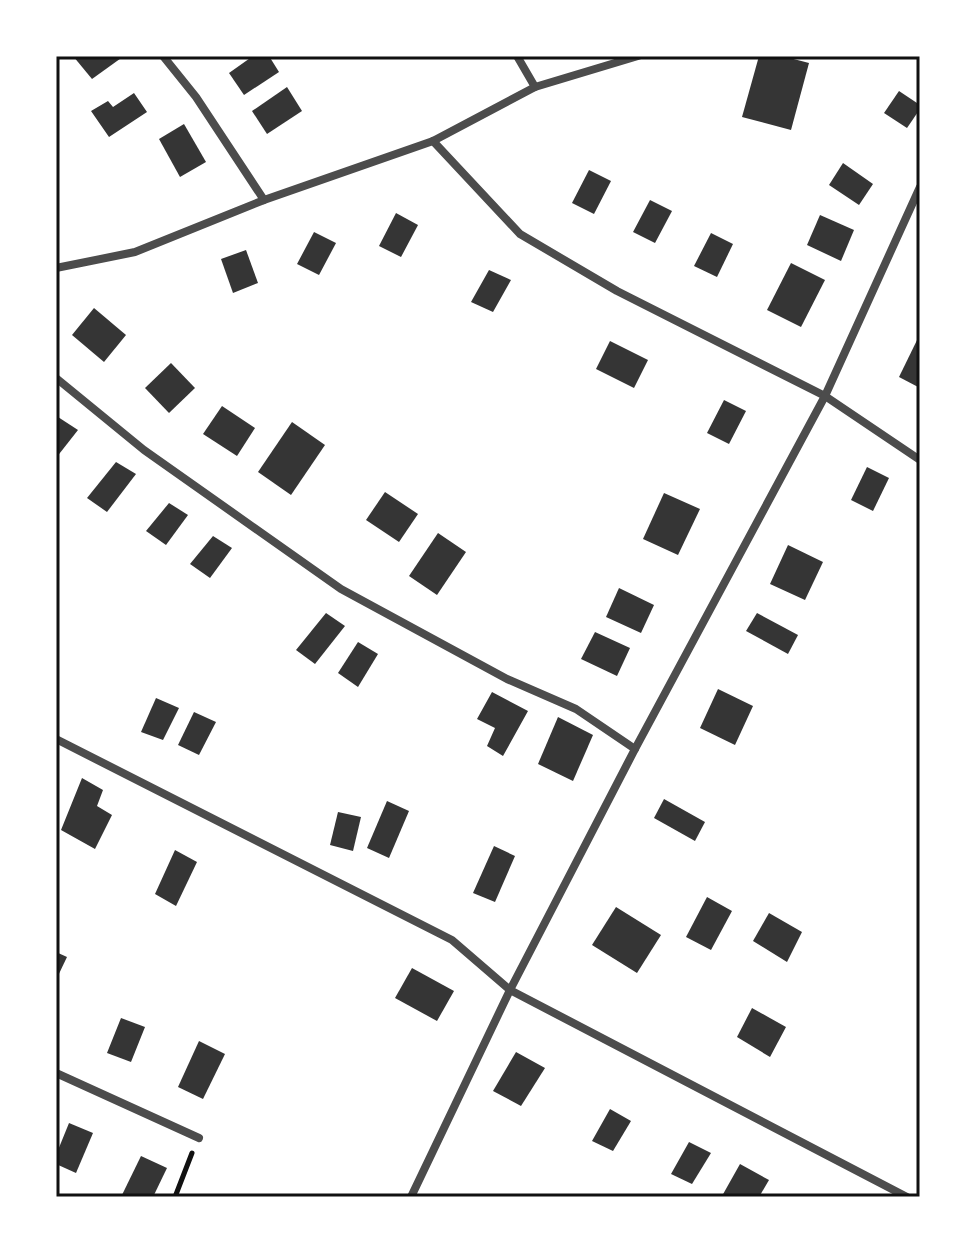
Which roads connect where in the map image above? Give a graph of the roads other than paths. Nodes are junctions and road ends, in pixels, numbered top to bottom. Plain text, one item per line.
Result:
1 (163, 56) edge
2 (517, 56) edge
3 (638, 56) edge
4 (535, 87) junction
5 (433, 141) junction
6 (920, 187) edge
7 (264, 200) junction
8 (56, 268) edge
9 (56, 378) edge
10 (825, 396) junction
11 (920, 460) edge
12 (56, 739) edge
13 (635, 749) junction
14 (510, 990) junction
15 (56, 1073) edge
16 (199, 1138) road end
17 (411, 1197) edge
18 (907, 1197) edge

1 - 7 street
2 - 4 street
3 - 4 street
4 - 5 street
5 - 7 street
5 - 10 street
6 - 10 street
7 - 8 street
9 - 13 street
10 - 11 street
10 - 13 street
12 - 14 street
13 - 14 street
14 - 17 street
14 - 18 street
15 - 16 street

